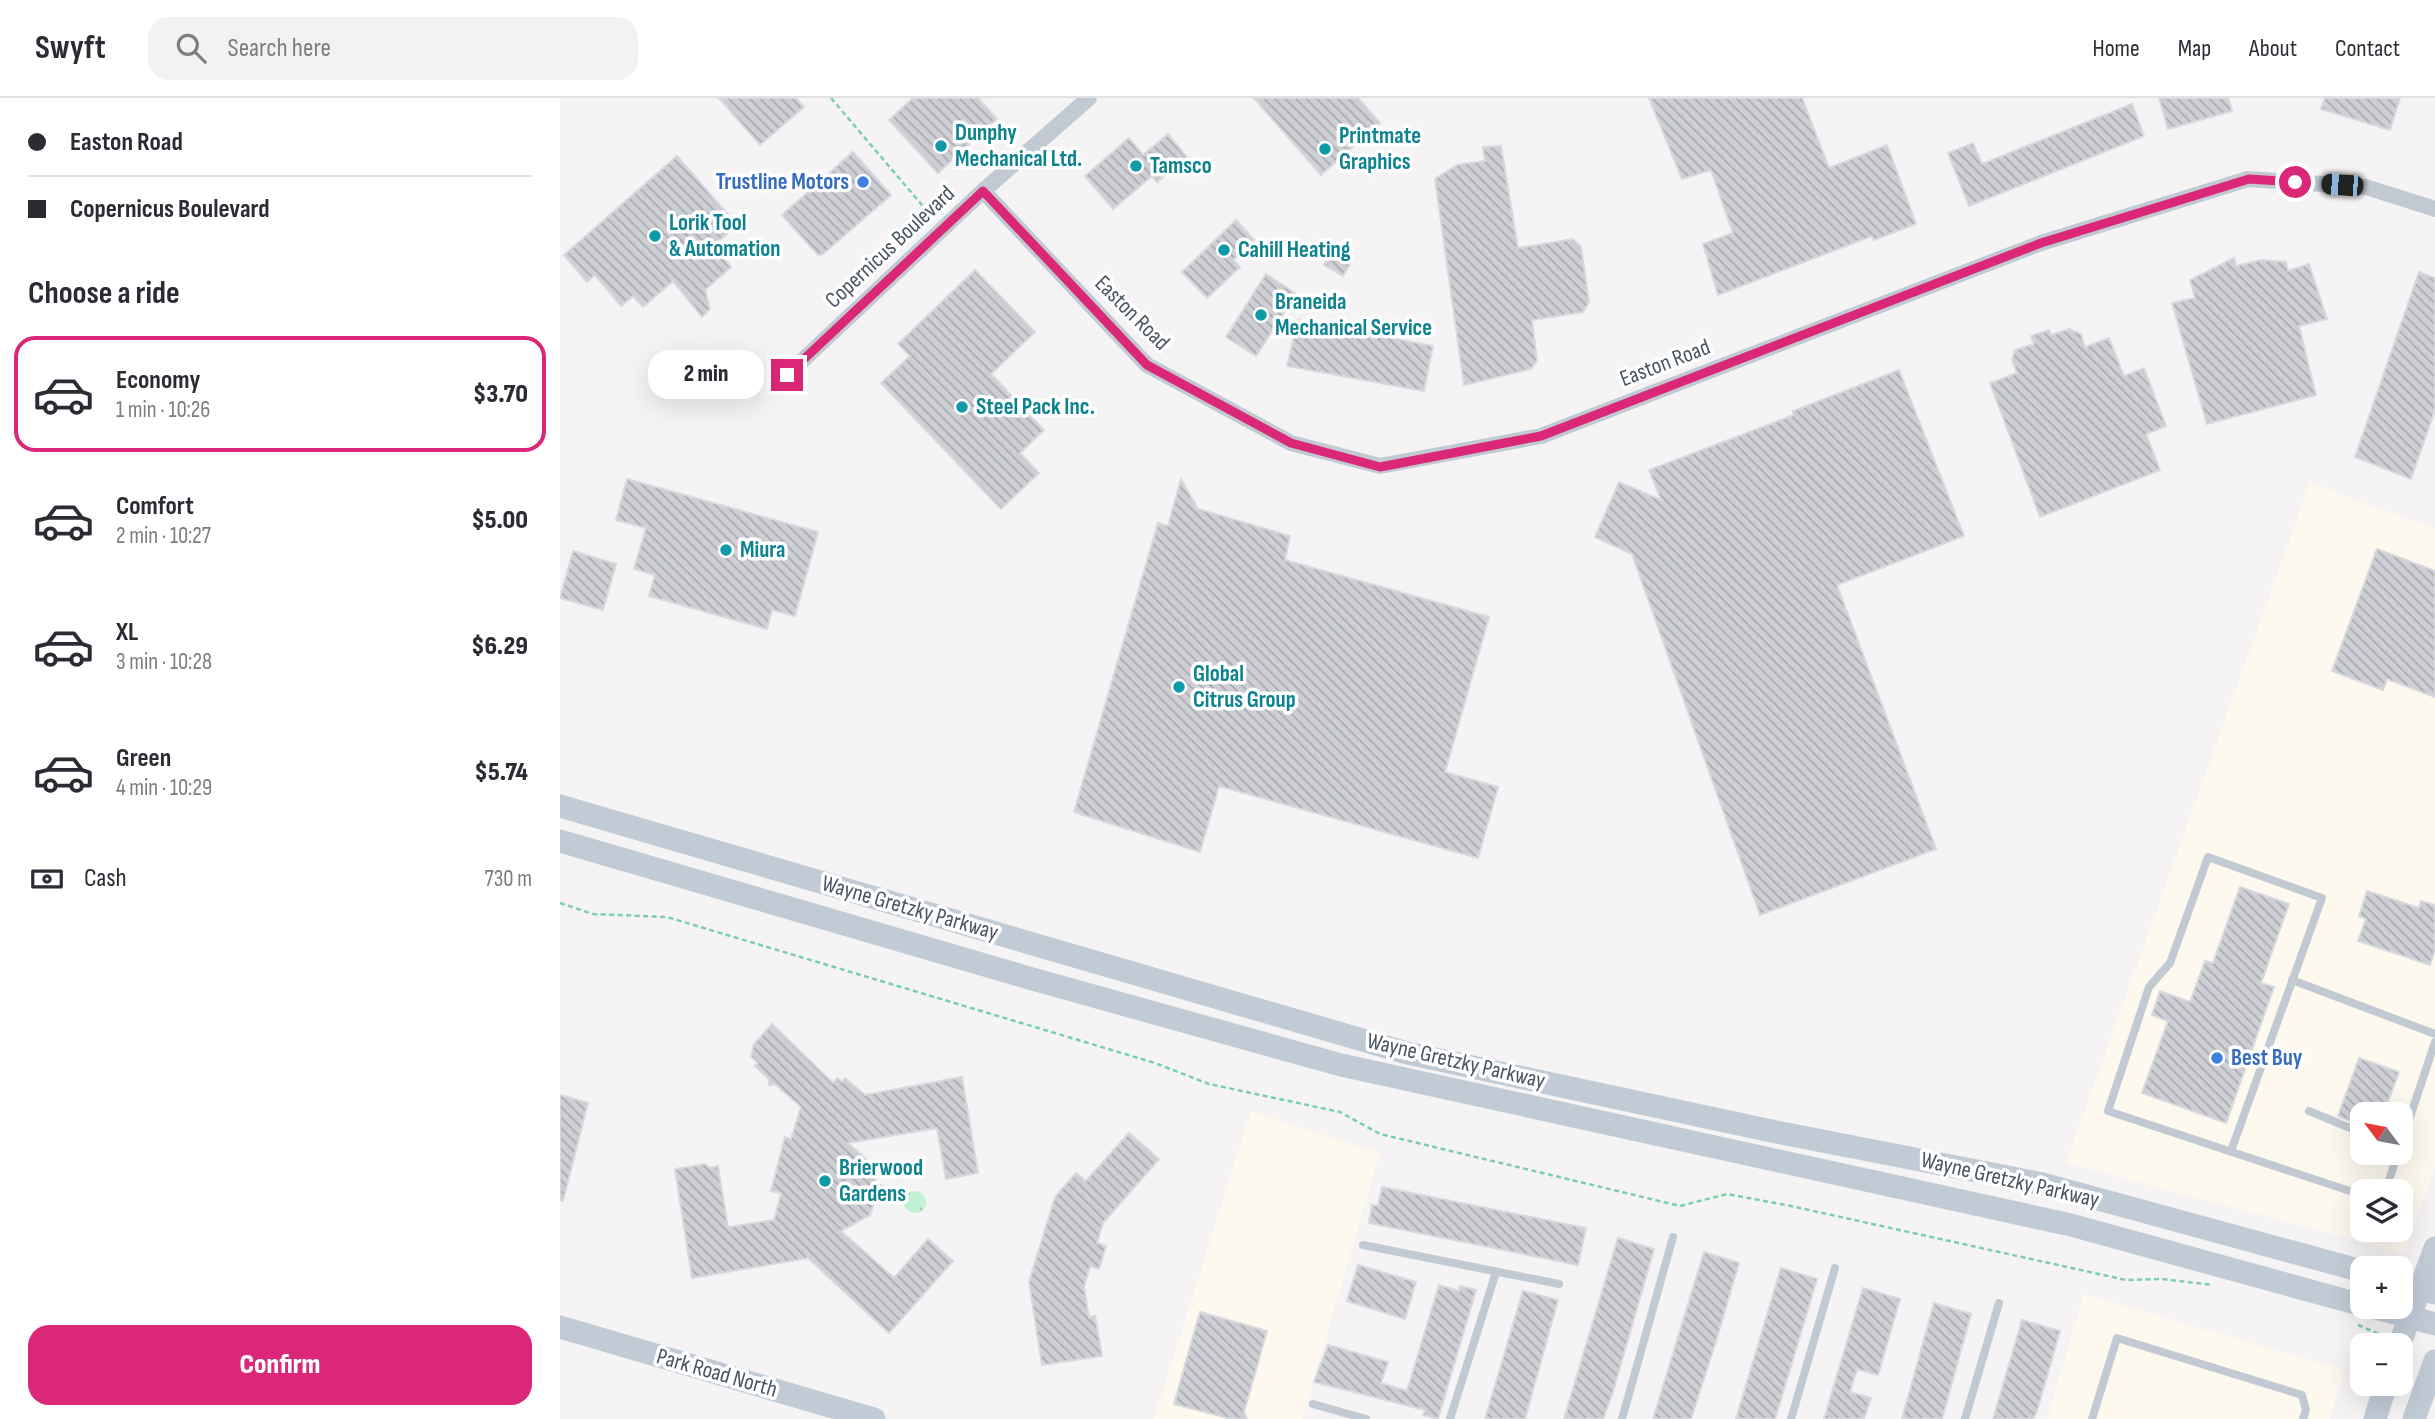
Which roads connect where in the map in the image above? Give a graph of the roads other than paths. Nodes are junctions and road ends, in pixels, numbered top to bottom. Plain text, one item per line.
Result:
1 (1089, 98) edge
2 (983, 191) junction
3 (2435, 209) edge
4 (787, 375) dead end
5 (560, 806) edge
6 (560, 841) edge
7 (2292, 980) junction
8 (2435, 1034) edge
9 (2435, 1042) edge
10 (2413, 1108) edge
11 (2309, 1111) dead end
12 (2350, 1128) edge
13 (2231, 1151) junction
14 (2350, 1191) edge
15 (1673, 1237) dead end
16 (1363, 1245) dead end
17 (2435, 1248) edge
18 (1835, 1268) dead end
19 (2350, 1268) edge
20 (1496, 1272) junction
21 (1559, 1284) dead end
22 (2419, 1288) edge
23 (2350, 1302) edge
24 (1999, 1303) dead end
25 (2413, 1307) edge
26 (2413, 1318) edge
27 (2435, 1324) edge
28 (560, 1327) edge
29 (2435, 1362) edge
30 (2382, 1396) edge
31 (1313, 1404) dead end
32 (874, 1419) edge
33 (1366, 1419) edge
34 (1450, 1419) edge
35 (1622, 1419) edge
36 (1791, 1419) edge
37 (1965, 1419) edge
38 (2092, 1419) edge
39 (2303, 1419) edge
40 (2375, 1419) edge
41 (2414, 1419) edge

1 - 2 street, Copernicus Boulevard
2 - 3 street, Easton Road
2 - 4 street, Copernicus Boulevard
5 - 19 main road, Wayne Gretzky Parkway
6 - 23 main road, Wayne Gretzky Parkway
7 - 8 lane
7 - 13 lane
7 - 13 lane
9 - 10 lane
11 - 12 lane
13 - 14 lane
15 - 35 lane
16 - 20 lane
17 - 22 main road
18 - 36 lane
20 - 21 lane
20 - 34 lane
22 - 25 main road
24 - 37 lane
26 - 27 main road
28 - 32 main road, Park Road North
29 - 41 main road
30 - 40 main road
31 - 33 lane
38 - 39 lane

